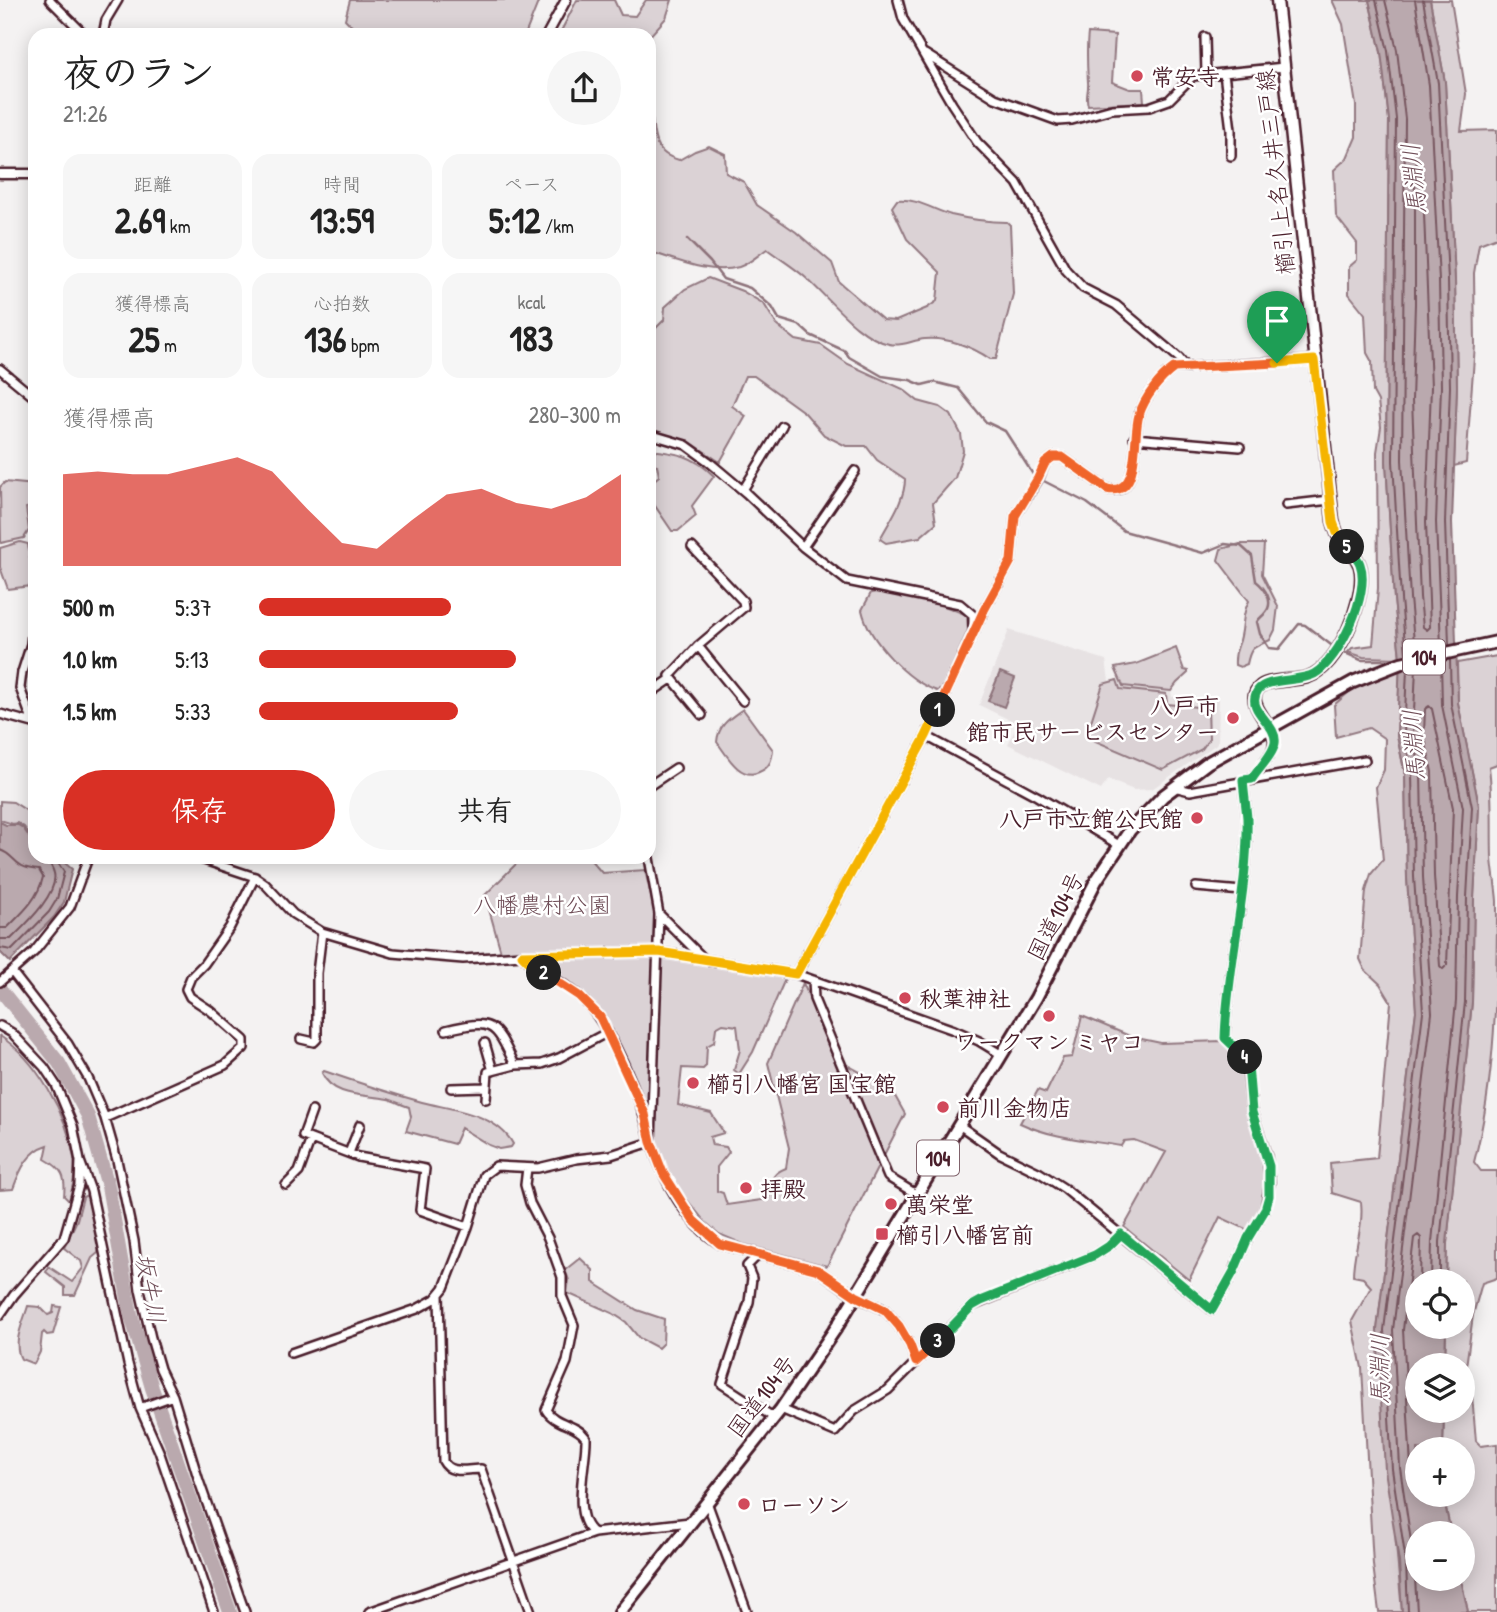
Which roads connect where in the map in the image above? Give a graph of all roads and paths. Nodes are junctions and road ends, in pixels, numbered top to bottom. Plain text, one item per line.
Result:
1 (50, 0) edge
2 (118, 0) edge
3 (566, 0) edge
4 (898, 0) edge
5 (1277, 0) edge
6 (78, 28) edge
7 (104, 28) edge
8 (551, 28) edge
9 (1205, 37) dead end
10 (924, 54) junction
11 (1284, 67) junction
12 (1224, 73) junction
13 (1206, 74) junction
14 (1231, 156) dead end
15 (0, 174) edge
16 (28, 174) edge
17 (1314, 360) junction
18 (1187, 368) junction
19 (0, 369) edge
20 (28, 392) edge
21 (782, 426) dead end
22 (656, 436) edge
23 (1134, 438) junction
24 (1240, 447) dead end
25 (855, 471) dead end
26 (743, 490) junction
27 (1330, 500) junction
28 (1286, 505) dead end
29 (692, 547) dead end
30 (803, 547) junction
31 (972, 634) junction
32 (1497, 642) edge
33 (698, 646) junction
34 (28, 653) edge
35 (671, 679) junction
36 (656, 689) edge
37 (743, 701) dead end
38 (28, 708) edge
39 (0, 714) edge
40 (702, 716) dead end
41 (28, 721) edge
42 (1270, 728) junction
43 (926, 736) junction
44 (1365, 760) dead end
45 (676, 768) dead end
46 (1252, 779) junction
47 (1243, 780) junction
48 (656, 781) edge
49 (1174, 787) junction
50 (1119, 845) junction
51 (86, 864) edge
52 (216, 864) edge
53 (650, 864) edge
54 (255, 877) junction
55 (1196, 887) dead end
56 (1242, 891) junction
57 (659, 914) junction
58 (322, 932) junction
59 (659, 952) junction
60 (522, 955) junction
61 (704, 959) junction
62 (12, 972) junction
63 (796, 974) junction
64 (2, 980) edge
65 (813, 980) junction
66 (0, 1026) edge
67 (446, 1030) dead end
68 (608, 1032) junction
69 (301, 1038) dead end
70 (485, 1043) dead end
71 (1002, 1055) junction
72 (515, 1065) junction
73 (493, 1071) junction
74 (486, 1087) junction
75 (451, 1088) dead end
76 (486, 1099) dead end
77 (312, 1111) dead end
78 (105, 1118) junction
79 (360, 1125) dead end
80 (959, 1125) junction
81 (311, 1139) junction
82 (651, 1142) junction
83 (349, 1153) junction
84 (80, 1161) junction
85 (527, 1168) junction
86 (286, 1185) dead end
87 (916, 1194) junction
88 (468, 1227) junction
89 (1121, 1234) junction
90 (759, 1254) junction
91 (439, 1295) junction
92 (856, 1296) junction
93 (0, 1315) edge
94 (291, 1353) dead end
95 (916, 1362) junction
96 (170, 1397) junction
97 (143, 1407) junction
98 (777, 1413) junction
99 (707, 1502) junction
100 (690, 1522) junction
101 (594, 1533) junction
102 (514, 1561) junction
103 (214, 1612) edge
104 (245, 1612) edge
105 (369, 1612) edge
106 (531, 1612) edge
107 (620, 1612) edge
108 (747, 1612) edge

1 - 6 street
2 - 7 street
3 - 8 street
4 - 10 street
5 - 11 main road, 櫛引上名久井三戸線
9 - 13 street
10 - 13 street
10 - 18 street
11 - 12 street
11 - 17 main road, 櫛引上名久井三戸線
12 - 13 street
12 - 14 street
15 - 16 street
17 - 18 street
17 - 27 main road, 櫛引上名久井三戸線
18 - 23 street
19 - 20 street
21 - 26 street
22 - 26 street
23 - 24 street
23 - 31 street
25 - 30 street
26 - 30 street
27 - 28 street
27 - 42 main road, 櫛引上名久井三戸線
29 - 33 street
30 - 31 street
31 - 43 street
32 - 42 highway, 国道104号 / 104
33 - 35 street
33 - 37 street
34 - 38 street
35 - 36 street
35 - 40 street
39 - 41 street
42 - 46 street
42 - 49 highway, 国道104号 / 104
43 - 50 street
43 - 63 street
44 - 46 street
45 - 48 street
46 - 47 street
47 - 49 street
47 - 56 street
49 - 50 highway, 国道104号 / 104
50 - 71 highway, 国道104号 / 104
51 - 62 street
52 - 54 street
53 - 57 street
54 - 58 street
54 - 78 street
55 - 56 street
56 - 89 street
57 - 59 street
57 - 61 street
58 - 60 street
58 - 69 street
59 - 60 street
59 - 61 street
59 - 82 street
60 - 68 street
61 - 63 street
62 - 64 street
62 - 78 street
63 - 65 street
65 - 71 street
65 - 87 street
66 - 84 street
67 - 72 street
68 - 72 street
68 - 82 street
70 - 73 street
71 - 80 highway, 国道104号 / 104
72 - 73 street
73 - 74 street
74 - 75 street
74 - 76 street
77 - 81 street
78 - 96 street
79 - 83 street
80 - 87 highway, 国道104号 / 104
80 - 89 street
81 - 83 street
81 - 86 street
82 - 85 street
82 - 90 street
83 - 88 street
84 - 93 street
84 - 97 street
85 - 88 street
85 - 101 street
87 - 92 highway, 国道104号 / 104
88 - 91 street
89 - 95 street
90 - 92 street
90 - 98 street
91 - 94 street
91 - 102 street
92 - 95 street
92 - 98 highway, 国道104号 / 104
95 - 98 street
96 - 97 street
96 - 104 street
97 - 103 street
98 - 99 highway, 国道104号 / 104
99 - 100 highway, 国道104号 / 104
99 - 108 street
100 - 101 street
100 - 107 highway, 国道104号 / 104
101 - 102 street
102 - 105 street
102 - 106 street

